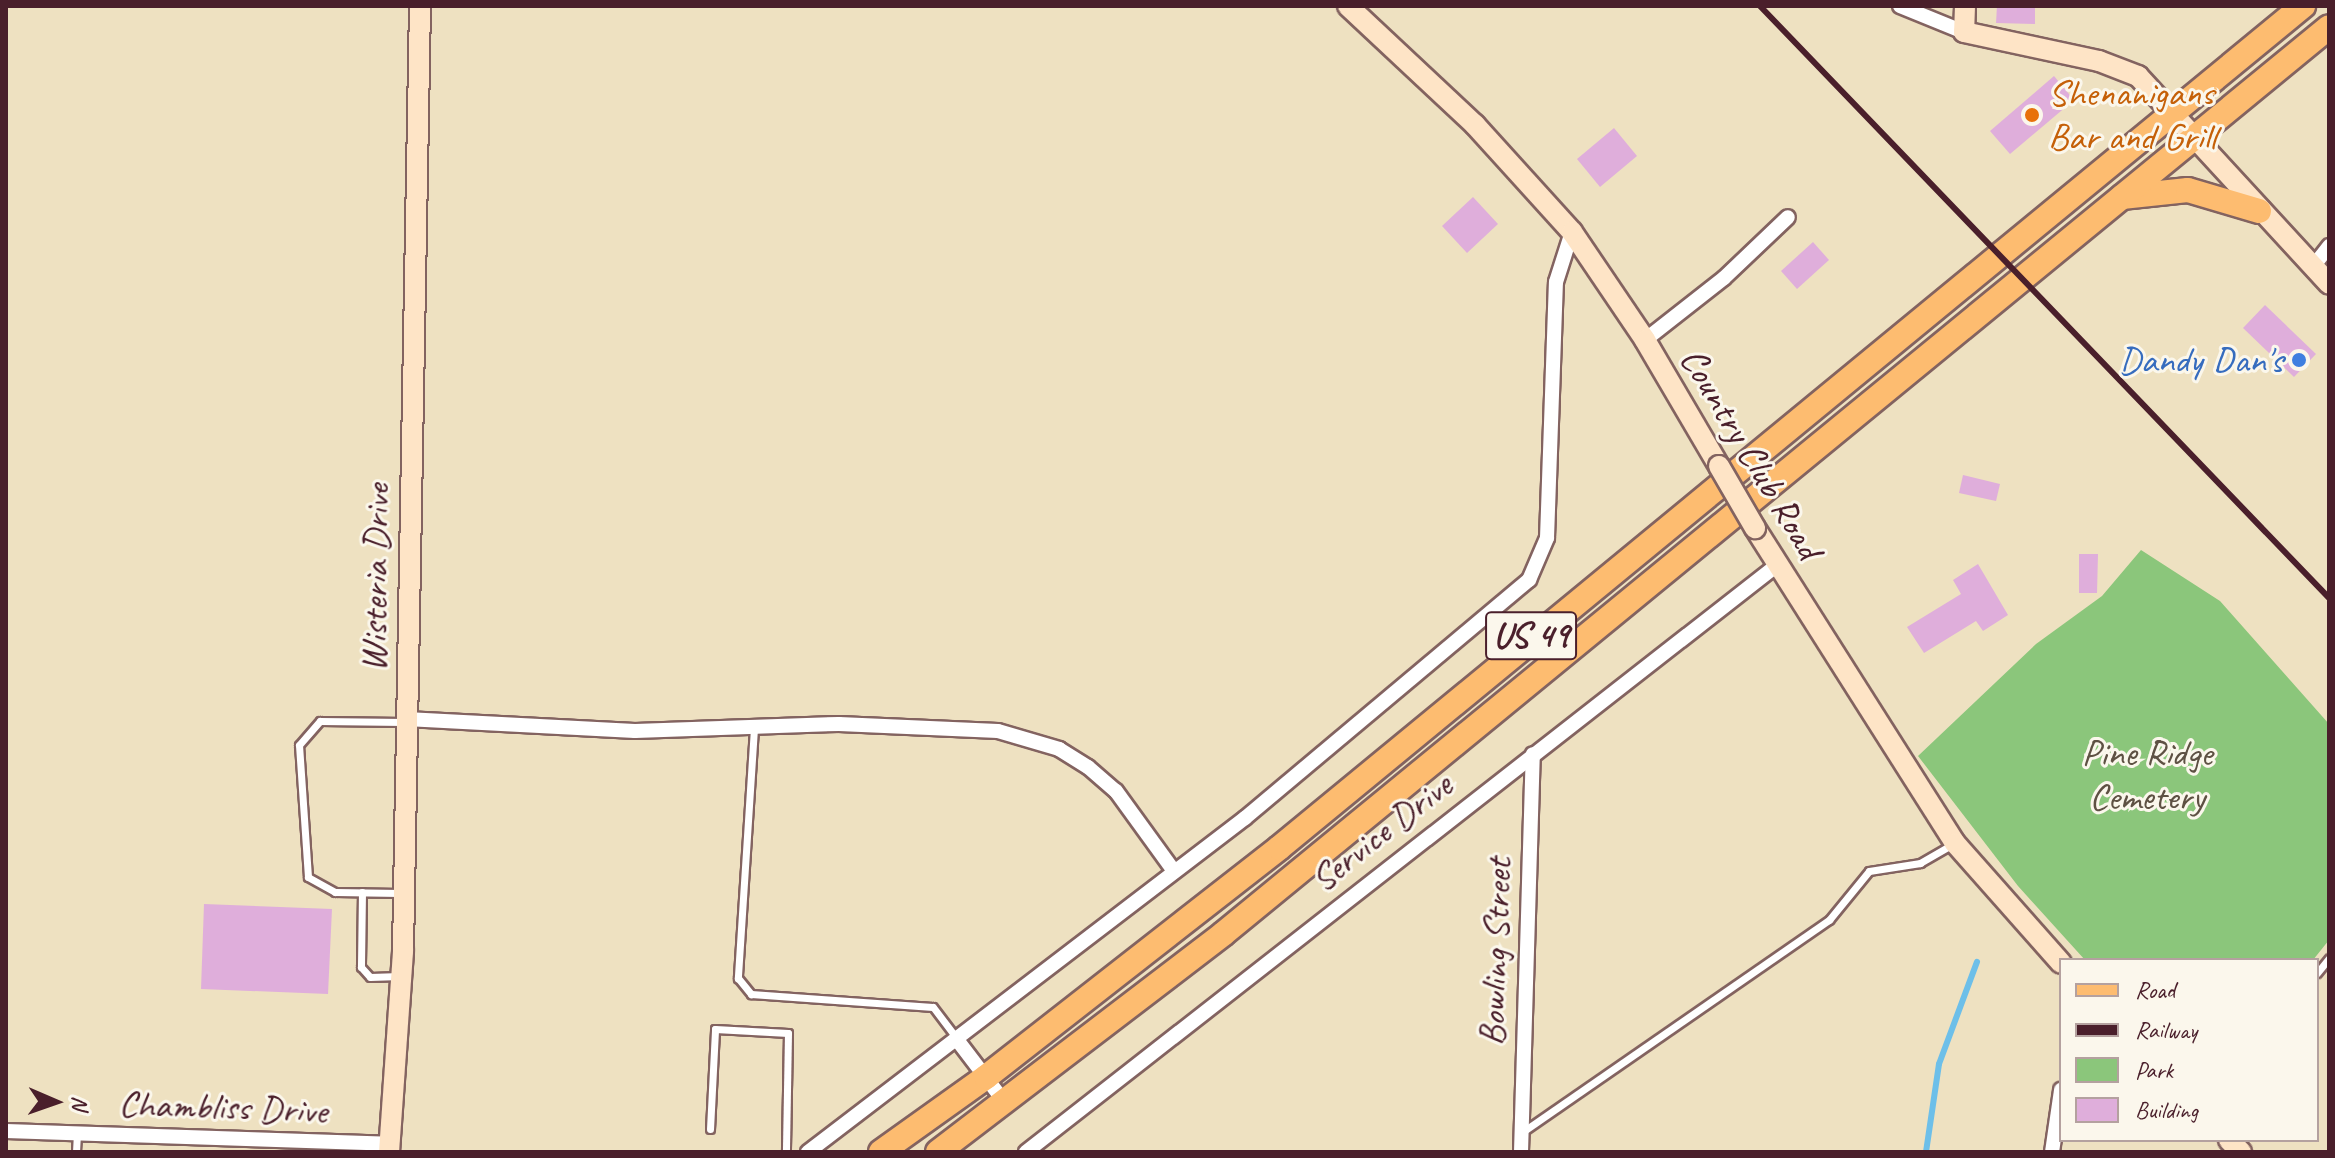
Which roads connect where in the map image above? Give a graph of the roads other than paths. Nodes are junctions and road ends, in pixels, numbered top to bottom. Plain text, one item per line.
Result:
1 (420, 6) edge
2 (1348, 6) edge
3 (1900, 6) edge
4 (1965, 6) edge
5 (2303, 6) edge
6 (2287, 15) edge
7 (2329, 27) edge
8 (1964, 32) junction
9 (2329, 41) edge
10 (2289, 60) junction
11 (2174, 110) junction
12 (2195, 134) junction
13 (2115, 199) junction
14 (2259, 211) junction
15 (1788, 217) dead end
16 (1572, 232) junction
17 (2329, 246) edge
18 (2312, 268) junction
19 (2329, 284) edge
20 (1645, 340) junction
21 (1777, 565) junction
22 (406, 720) junction
23 (754, 726) junction
24 (1533, 754) junction
25 (1955, 843) junction
26 (1174, 871) junction
27 (362, 892) junction
28 (404, 893) junction
29 (2059, 961) edge
30 (402, 976) junction
31 (958, 1041) junction
32 (986, 1077) junction
33 (1006, 1104) junction
34 (2059, 1104) edge
35 (710, 1129) dead end
36 (6, 1131) edge
37 (1522, 1132) junction
38 (77, 1134) junction
39 (389, 1148) edge
40 (76, 1152) edge
41 (786, 1152) edge
42 (808, 1152) edge
43 (881, 1152) edge
44 (938, 1152) edge
45 (1026, 1152) edge
46 (1521, 1152) edge
47 (2052, 1152) edge

1 - 22 street, Wisteria Drive
2 - 16 street, Country Club Road
3 - 8 street
4 - 8 street
5 - 6 main road, US 49
6 - 11 main road, US 49
7 - 10 main road, US 49
8 - 11 street
9 - 10 main road
10 - 12 main road, US 49
11 - 12 street
11 - 32 main road, US 49
12 - 13 main road, US 49
12 - 14 street
13 - 14 main road
13 - 33 main road, US 49
14 - 18 street
15 - 20 street
16 - 20 street, Country Club Road
16 - 26 street
17 - 18 street
18 - 19 street
20 - 21 street, Country Club Road, bridge
21 - 24 street, Service Drive
21 - 25 street, Country Club Road
22 - 23 street
22 - 27 lane
22 - 28 street, Wisteria Drive
23 - 26 street
23 - 31 lane
24 - 37 street, Bowling Street
24 - 45 street, Service Drive
25 - 29 street, Country Club Road
25 - 37 lane
26 - 31 street
27 - 28 lane
27 - 30 lane
28 - 30 street, Wisteria Drive
30 - 39 street, Wisteria Drive
31 - 32 street
31 - 42 street
32 - 33 street
32 - 43 main road, US 49
33 - 44 main road, US 49
34 - 47 street
35 - 41 lane
36 - 38 street, Chambliss Drive
37 - 46 street, Bowling Street
38 - 39 street, Chambliss Drive
38 - 40 lane

